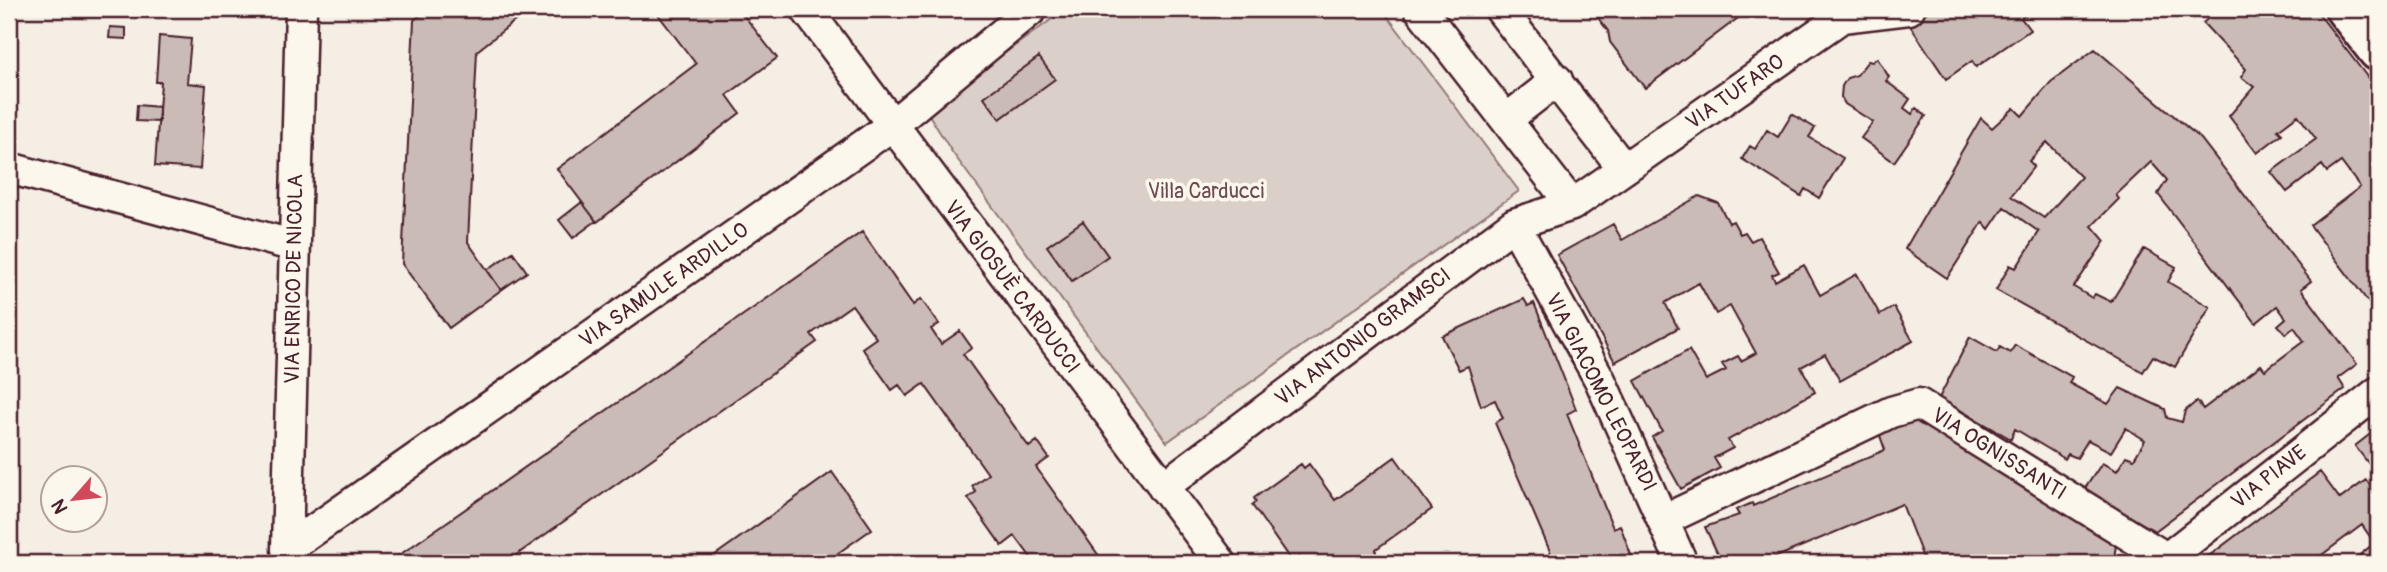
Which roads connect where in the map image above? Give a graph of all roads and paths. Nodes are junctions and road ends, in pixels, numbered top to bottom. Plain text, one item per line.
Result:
1 (302, 9) edge
2 (806, 9) edge
3 (1032, 9) edge
4 (1420, 9) edge
5 (1500, 9) edge
6 (1909, 9) edge
7 (2345, 9) edge
8 (2378, 51) edge
9 (1557, 80) junction
10 (1507, 119) junction
11 (891, 126) junction
12 (9, 168) edge
13 (1624, 169) junction
14 (1572, 205) junction
15 (1514, 224) junction
16 (295, 246) junction
17 (2378, 393) edge
18 (1163, 487) junction
19 (1664, 520) junction
20 (288, 556) edge
21 (2167, 562) edge
22 (1221, 563) edge
23 (1682, 563) edge

1 - 16 street, VIA ENRICO DE NICOLA
2 - 11 street, VIA GIOSUÈ CARDUCCI
3 - 11 street, VIA SAMULE ARDILLO
4 - 10 street
5 - 9 street
6 - 13 street, VIA TUFARO
7 - 8 street
9 - 10 street
9 - 13 street
10 - 14 street
11 - 18 street, VIA GIOSUÈ CARDUCCI
11 - 20 street, VIA SAMULE ARDILLO
12 - 16 street
13 - 14 street, VIA TUFARO
14 - 15 street, VIA ANTONIO GRAMSCI
15 - 18 street, VIA ANTONIO GRAMSCI
15 - 19 street, VIA GIACOMO LEOPARDI
16 - 20 street, VIA ENRICO DE NICOLA
17 - 21 street, VIA PIAVE
18 - 22 street, VIA GIOSUÈ CARDUCCI
19 - 21 street, VIA OGNISSANTI
19 - 23 street, VIA GIACOMO LEOPARDI

